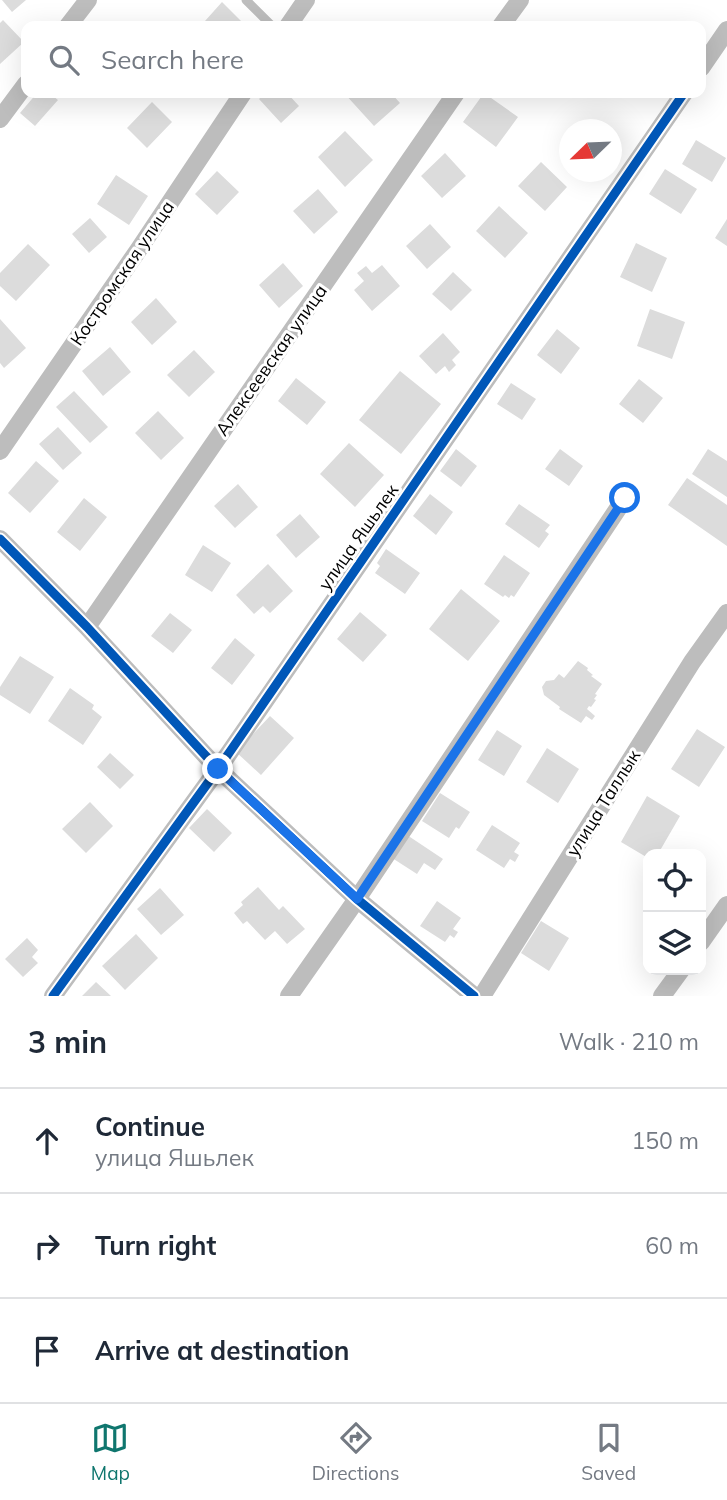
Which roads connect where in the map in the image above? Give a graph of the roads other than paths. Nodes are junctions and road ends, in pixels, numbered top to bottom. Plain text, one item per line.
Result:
1 (88, 0) edge
2 (246, 0) edge
3 (306, 0) edge
4 (520, 0) edge
5 (72, 21) edge
6 (267, 21) edge
7 (291, 21) edge
8 (505, 21) edge
9 (727, 30) edge
10 (706, 61) edge
11 (21, 91) edge
12 (240, 98) edge
13 (453, 98) edge
14 (681, 98) edge
15 (0, 119) edge
16 (0, 451) edge
17 (625, 498) dead end
18 (0, 539) edge
19 (727, 612) edge
20 (87, 627) junction
21 (218, 769) junction
22 (357, 899) junction
23 (727, 905) edge
24 (706, 935) edge
25 (677, 975) edge
26 (53, 996) edge
27 (289, 996) edge
28 (474, 996) edge
29 (482, 996) edge
30 (662, 996) edge

1 - 5 street
2 - 6 lane
3 - 7 street
4 - 8 street
9 - 10 street
11 - 15 street
12 - 16 street, Костромская улица
13 - 20 street, Алексеевская улица
14 - 21 street, улица Яшьлек
17 - 22 street
18 - 20 street
19 - 29 street, улица Таллык
20 - 21 street
21 - 22 street
21 - 26 street, улица Яшьлек
22 - 27 street
22 - 28 street
23 - 24 street
25 - 30 street

